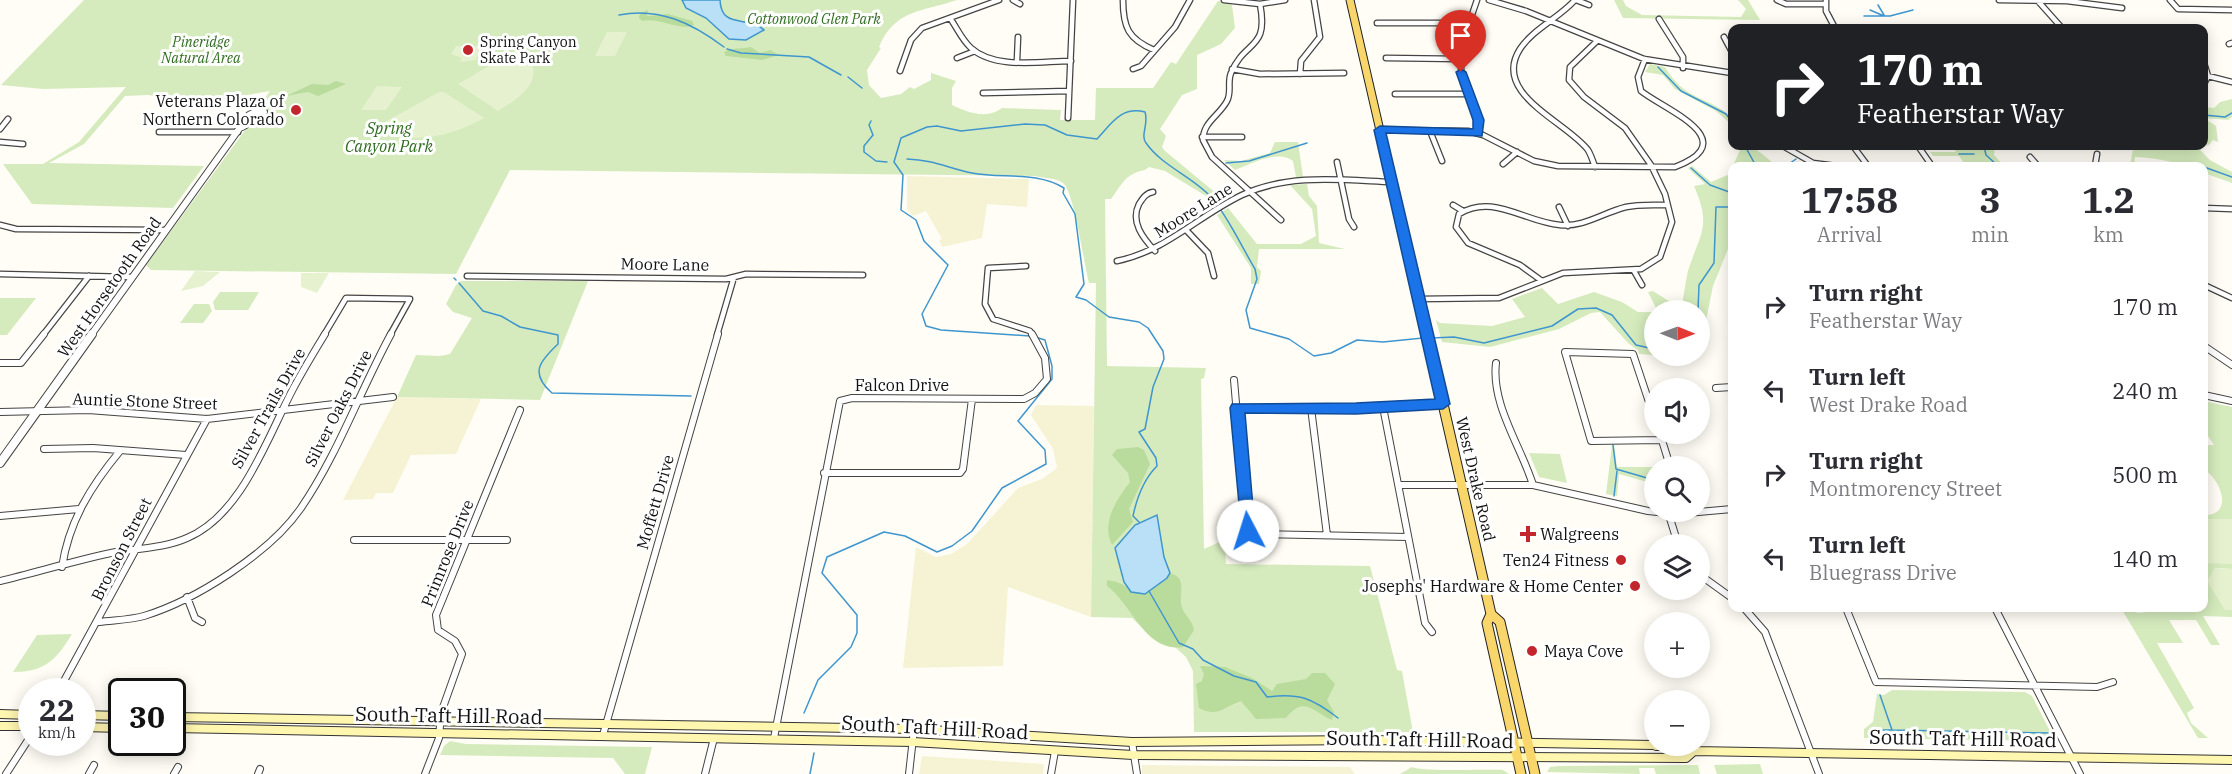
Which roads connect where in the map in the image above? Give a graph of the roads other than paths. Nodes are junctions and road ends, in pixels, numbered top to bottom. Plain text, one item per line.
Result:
1 (999, 0) edge
2 (1013, 0) edge
3 (1073, 0) edge
4 (1123, 0) edge
5 (1190, 0) edge
6 (1224, 0) edge
7 (1285, 0) edge
8 (1314, 0) edge
9 (1350, 0) edge
10 (1477, 0) edge
11 (1489, 0) edge
12 (1575, 0) edge
13 (1777, 0) edge
14 (1999, 0) edge
15 (2038, 0) edge
16 (2170, 0) edge
17 (1826, 2) edge
18 (1020, 4) dead end
19 (1260, 4) junction
20 (1589, 5) dead end
21 (2122, 8) dead end
22 (2178, 9) joint
23 (2232, 10) edge
24 (950, 18) junction
25 (1659, 19) dead end
26 (1551, 22) junction
27 (1377, 23) dead end
28 (1833, 24) edge
29 (2059, 24) edge
30 (1469, 27) junction
31 (1018, 37) dead end
32 (1724, 37) dead end
33 (1597, 41) junction
34 (1728, 44) edge
35 (1154, 50) junction
36 (975, 51) junction
37 (957, 58) dead end
38 (1386, 58) dead end
39 (1461, 59) junction
40 (1017, 60) junction
41 (1071, 60) junction
42 (1646, 60) junction
43 (1683, 68) junction
44 (1133, 69) dead end
45 (1232, 69) junction
46 (900, 71) dead end
47 (1344, 73) dead end
48 (1728, 73) edge
49 (1300, 74) junction
50 (2208, 76) edge
51 (2232, 82) edge
52 (1069, 92) junction
53 (983, 93) dead end
54 (1395, 94) dead end
55 (1468, 94) junction
56 (1068, 118) dead end
57 (8, 119) dead end
58 (0, 129) edge
59 (240, 130) joint
60 (1380, 130) junction
61 (1430, 130) junction
62 (159, 132) dead end
63 (1478, 133) junction
64 (1202, 137) junction
65 (1242, 137) dead end
66 (0, 142) edge
67 (23, 144) dead end
68 (1788, 150) edge
69 (1517, 152) junction
70 (2097, 154) dead end
71 (2030, 157) dead end
72 (1442, 161) dead end
73 (1337, 162) dead end
74 (1811, 162) edge
75 (2034, 162) edge
76 (2096, 162) edge
77 (1503, 164) dead end
78 (1595, 167) junction
79 (1652, 167) junction
80 (1343, 181) junction
81 (1392, 182) junction
82 (1153, 192) dead end
83 (1250, 192) junction
84 (1453, 205) dead end
85 (1667, 205) junction
86 (1559, 207) dead end
87 (2208, 208) edge
88 (2232, 209) edge
89 (1462, 211) junction
90 (1281, 220) dead end
91 (0, 225) edge
92 (1568, 226) junction
93 (1354, 227) dead end
94 (165, 230) junction
95 (1187, 231) junction
96 (1155, 251) junction
97 (1117, 261) dead end
98 (1026, 266) dead end
99 (1634, 271) junction
100 (0, 274) edge
101 (863, 275) dead end
102 (89, 276) junction
103 (467, 276) dead end
104 (1214, 276) dead end
105 (131, 277) junction
106 (734, 277) junction
107 (1542, 281) junction
108 (1642, 285) dead end
109 (2208, 287) edge
110 (2232, 298) edge
111 (410, 299) joint
112 (1419, 299) junction
113 (2208, 349) edge
114 (0, 363) edge
115 (1496, 363) dead end
116 (2232, 364) edge
117 (1234, 380) dead end
118 (1644, 387) edge
119 (1728, 387) edge
120 (1716, 388) dead end
121 (2208, 396) edge
122 (393, 397) dead end
123 (359, 399) junction
124 (972, 399) junction
125 (2232, 401) edge
126 (1443, 404) junction
127 (1383, 407) junction
128 (1237, 408) junction
129 (1311, 408) junction
130 (520, 410) dead end
131 (281, 411) junction
132 (0, 412) edge
133 (38, 412) junction
134 (207, 419) junction
135 (1644, 440) edge
136 (44, 449) dead end
137 (120, 451) junction
138 (186, 455) junction
139 (0, 463) edge
140 (824, 473) junction
141 (1462, 484) junction
142 (1399, 485) junction
143 (1533, 485) junction
144 (79, 509) junction
145 (1644, 509) edge
146 (1728, 509) edge
147 (1710, 510) edge
148 (0, 516) edge
149 (1328, 535) junction
150 (1408, 537) junction
151 (354, 540) dead end
152 (507, 540) dead end
153 (466, 541) junction
154 (135, 551) junction
155 (62, 567) junction
156 (0, 580) edge
157 (1710, 582) edge
158 (1728, 595) edge
159 (187, 597) junction
160 (1748, 612) edge
161 (1848, 612) edge
162 (1997, 612) edge
163 (1491, 614) junction
164 (99, 622) junction
165 (202, 622) dead end
166 (1432, 632) dead end
167 (66, 678) edge
168 (2113, 682) dead end
169 (2034, 686) junction
170 (0, 714) edge
171 (18, 715) edge
172 (186, 717) edge
173 (439, 721) junction
174 (607, 724) junction
175 (0, 726) edge
176 (18, 726) edge
177 (776, 726) junction
178 (186, 728) edge
179 (914, 729) junction
180 (440, 733) junction
181 (603, 735) junction
182 (714, 737) junction
183 (774, 738) junction
184 (913, 742) junction
185 (1132, 742) junction
186 (1515, 742) junction
187 (1528, 742) junction
188 (1644, 746) edge
189 (1055, 751) junction
190 (1710, 752) edge
191 (1812, 753) junction
192 (1132, 755) junction
193 (18, 756) edge
194 (1689, 756) edge
195 (1518, 758) junction
196 (2071, 758) junction
197 (1532, 759) junction
198 (2232, 760) edge
199 (94, 765) dead end
200 (6, 774) edge
201 (89, 774) edge
202 (425, 774) edge
203 (705, 774) edge
204 (909, 774) edge
205 (1051, 774) edge
206 (1137, 774) edge
207 (1521, 774) edge
208 (1535, 774) edge
209 (1819, 774) edge
210 (2080, 774) edge

1 - 24 street
2 - 18 street
3 - 41 street
4 - 35 street
5 - 35 street
6 - 19 street
7 - 19 street
8 - 49 street
9 - 60 main road, West Drake Road
10 - 30 street
11 - 26 street
12 - 20 street
12 - 26 street
13 - 17 street
14 - 15 street
15 - 21 street
15 - 29 street
16 - 22 street
17 - 28 street
19 - 45 street
22 - 23 street
24 - 36 street
24 - 46 street
25 - 43 street
26 - 33 street
26 - 78 street
27 - 30 street
30 - 39 street
31 - 40 street
32 - 34 street
33 - 42 street
33 - 79 street
35 - 44 street
36 - 37 street
36 - 40 street
38 - 39 street
39 - 55 street
40 - 41 street
41 - 52 street
42 - 43 street
42 - 79 street
43 - 48 street
45 - 49 street
45 - 64 street
47 - 49 street
50 - 51 street
52 - 53 street
52 - 56 street
54 - 55 street
55 - 63 street
57 - 58 street
59 - 62 street
59 - 94 street, West Horsetooth Road
60 - 61 street
60 - 81 main road, West Drake Road
61 - 63 street
61 - 72 street
63 - 69 street
64 - 65 street
64 - 83 street
66 - 67 street
68 - 74 street
69 - 77 street
69 - 78 street
70 - 76 street
71 - 75 street
73 - 80 street
78 - 79 street
79 - 85 street
80 - 81 street, Moore Lane
80 - 83 street, Moore Lane
80 - 93 street
81 - 112 main road, West Drake Road
82 - 96 street
83 - 90 street
83 - 95 street, Moore Lane
84 - 89 street
85 - 92 street
85 - 99 street
86 - 92 street
87 - 88 street
89 - 92 street
89 - 107 street
91 - 94 street
94 - 105 street, West Horsetooth Road
95 - 96 street, Moore Lane
95 - 104 street
96 - 97 street, Moore Lane
98 - 124 street, Falcon Drive
99 - 107 street
99 - 108 street
100 - 102 street
101 - 106 street, Moore Lane
102 - 105 street
102 - 114 street
103 - 106 street, Moore Lane
105 - 133 street, West Horsetooth Road
106 - 174 street, Moffett Drive
107 - 112 street
109 - 110 street
111 - 123 street, Silver Oaks Drive
111 - 131 street, Silver Trails Drive
112 - 126 main road, West Drake Road
113 - 116 street
115 - 143 street
117 - 128 street
118 - 135 street
119 - 120 street
121 - 125 street
122 - 123 street, Auntie Stone Street
123 - 131 street, Auntie Stone Street
123 - 159 street, Silver Oaks Drive
124 - 140 street, Falcon Drive
124 - 140 street
126 - 127 street
126 - 141 main road, West Drake Road
127 - 129 street
127 - 142 street
128 - 129 street
128 - 149 street
129 - 149 street
130 - 153 street, Primrose Drive
131 - 134 street, Auntie Stone Street
131 - 154 street, Silver Trails Drive
132 - 133 street, Auntie Stone Street
133 - 134 street, Auntie Stone Street
133 - 139 street, West Horsetooth Road
134 - 138 street, Bronson Street
136 - 137 street
137 - 138 street
137 - 144 street
138 - 154 street, Bronson Street
140 - 177 street, Falcon Drive
141 - 142 street
141 - 143 street
141 - 163 main road, West Drake Road
142 - 150 street
143 - 145 street
144 - 148 street
144 - 155 street
146 - 147 street
149 - 150 street
150 - 166 street
151 - 153 street
152 - 153 street
153 - 173 street, Primrose Drive
154 - 155 street, Silver Trails Drive
154 - 164 street, Bronson Street
155 - 156 street, Silver Trails Drive
157 - 158 street
159 - 164 street, Silver Oaks Drive
159 - 165 street
160 - 191 street
161 - 169 street
162 - 169 street
163 - 186 main road, West Drake Road
163 - 187 main road, West Drake Road
164 - 167 street, Bronson Street
168 - 169 street
169 - 196 street
170 - 171 main road
172 - 173 main road, South Taft Hill Road
173 - 174 main road, South Taft Hill Road
173 - 180 street, Primrose Drive
174 - 177 main road, South Taft Hill Road
174 - 181 street, Moffett Drive
175 - 176 main road
177 - 179 main road, South Taft Hill Road
177 - 183 street, Falcon Drive
178 - 180 main road, South Taft Hill Road
179 - 184 street
179 - 185 main road, South Taft Hill Road
180 - 181 main road, South Taft Hill Road
180 - 202 street
181 - 182 main road, South Taft Hill Road
182 - 183 main road, South Taft Hill Road
182 - 203 street
183 - 184 main road, South Taft Hill Road
184 - 189 main road, South Taft Hill Road
184 - 204 street
185 - 186 main road, South Taft Hill Road
185 - 192 street
186 - 187 main road, South Taft Hill Road
186 - 195 main road, West Drake Road
187 - 188 main road, South Taft Hill Road
187 - 197 main road, West Drake Road
189 - 192 main road, South Taft Hill Road
189 - 205 street
190 - 191 main road, South Taft Hill Road
191 - 196 main road, South Taft Hill Road
191 - 209 street
192 - 195 main road, South Taft Hill Road
192 - 206 street
193 - 200 street
194 - 197 main road, South Taft Hill Road
195 - 197 main road, South Taft Hill Road
195 - 207 main road, West Drake Road
196 - 198 main road, South Taft Hill Road
196 - 210 street
197 - 208 main road, West Drake Road
199 - 201 street

